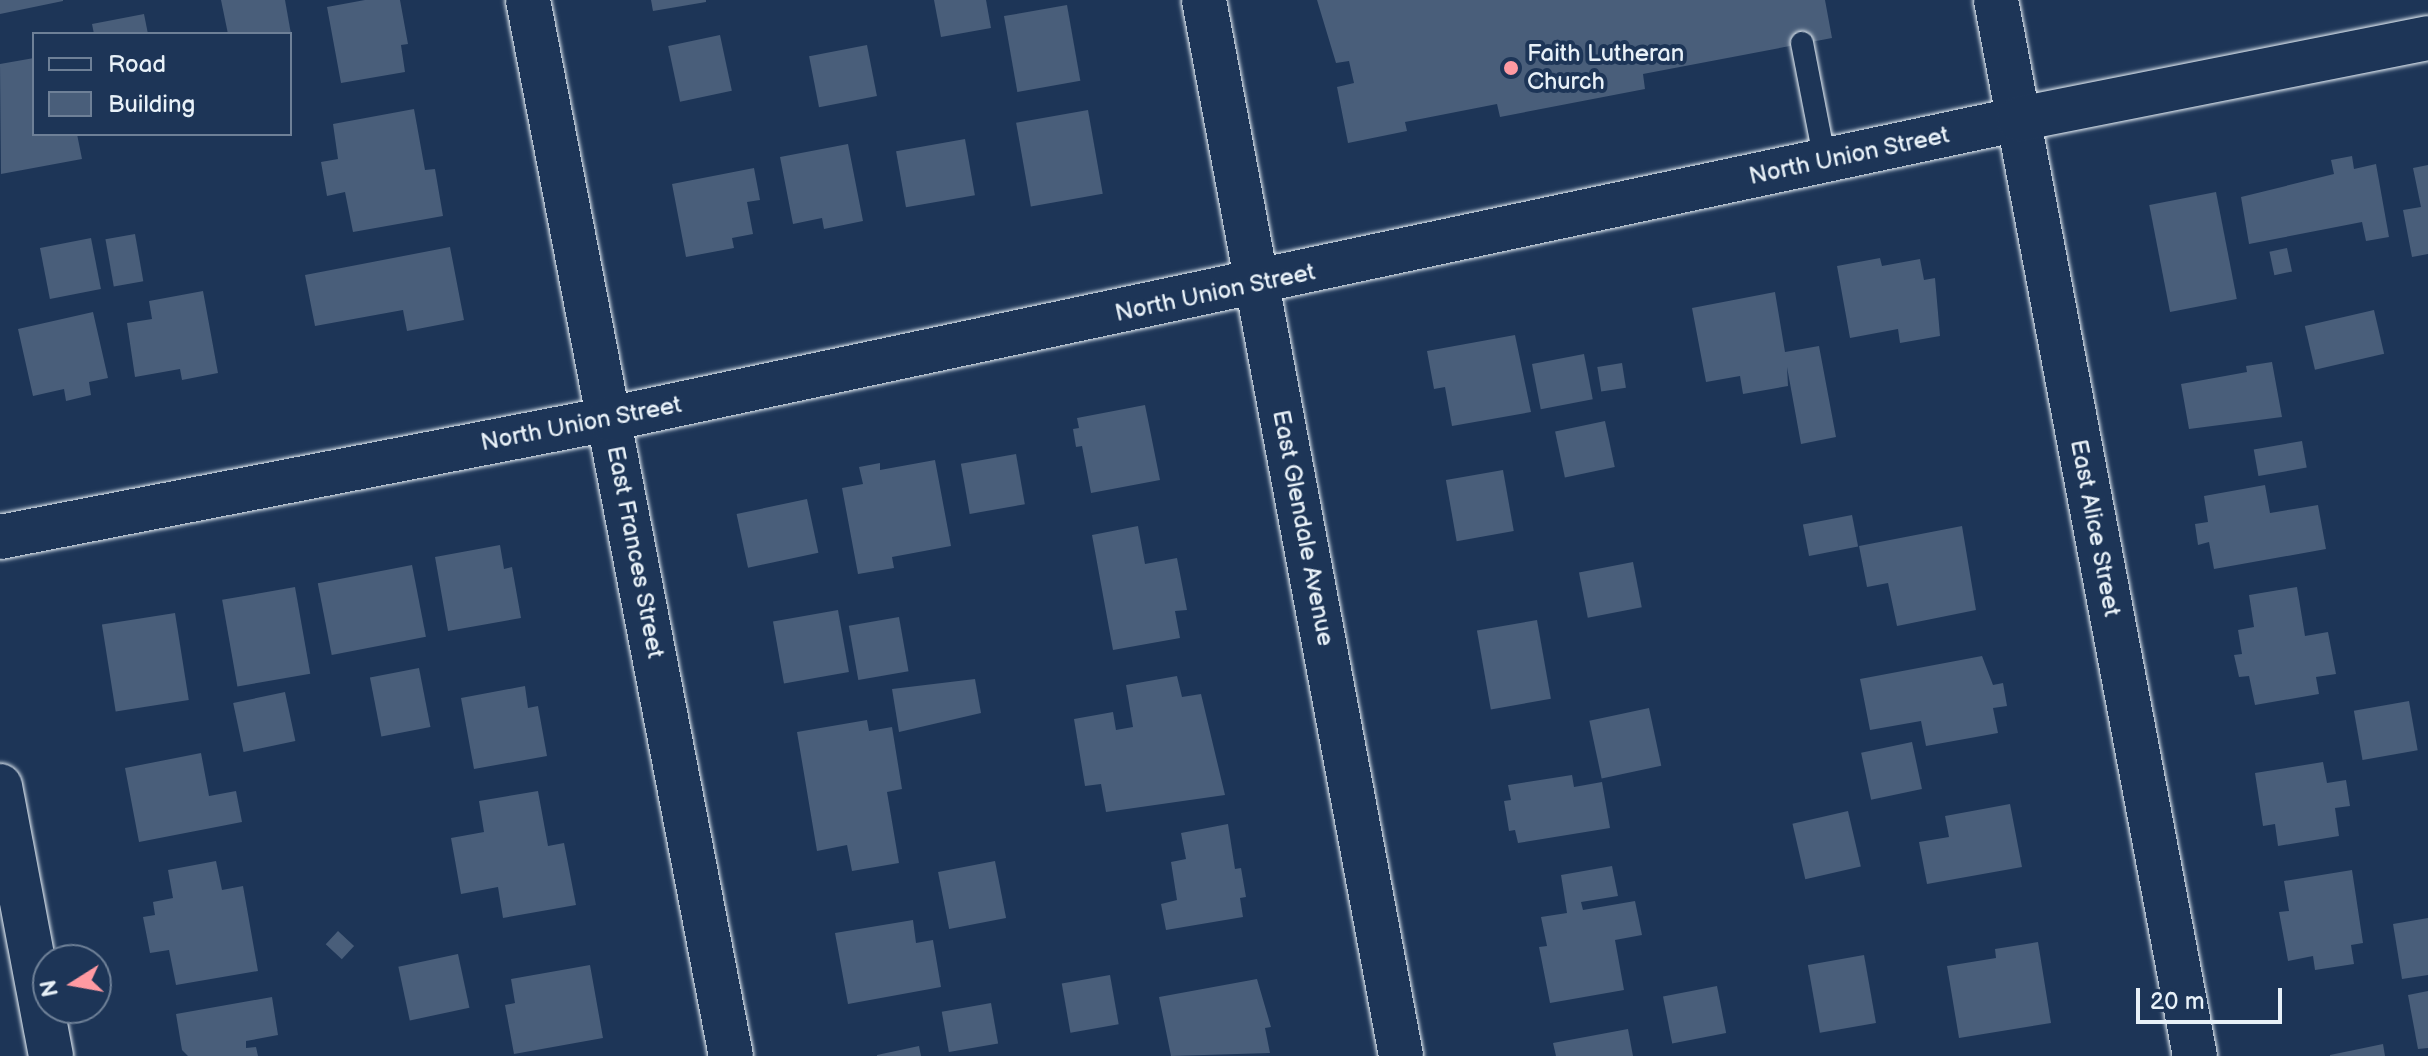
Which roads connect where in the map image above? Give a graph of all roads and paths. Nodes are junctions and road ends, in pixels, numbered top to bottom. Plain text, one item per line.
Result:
1 (528, 0) edge
2 (1204, 0) edge
3 (1996, 0) edge
4 (2428, 38) edge
5 (1802, 43) dead end
6 (2019, 119) junction
7 (1825, 161) junction
8 (1257, 284) junction
9 (609, 419) junction
10 (0, 537) edge
11 (0, 786) edge
12 (51, 1056) edge
13 (731, 1056) edge
14 (1401, 1056) edge
15 (2195, 1056) edge

1 - 9 street, East Frances Street
2 - 8 street, East Glendale Avenue
3 - 6 street, East Alice Street
4 - 6 street, North Union Street
5 - 7 lane
6 - 7 street, North Union Street
6 - 15 street, East Alice Street
7 - 8 street, North Union Street
8 - 9 street, North Union Street
8 - 14 street, East Glendale Avenue
9 - 10 street, North Union Street
9 - 13 street, East Frances Street
11 - 12 street

